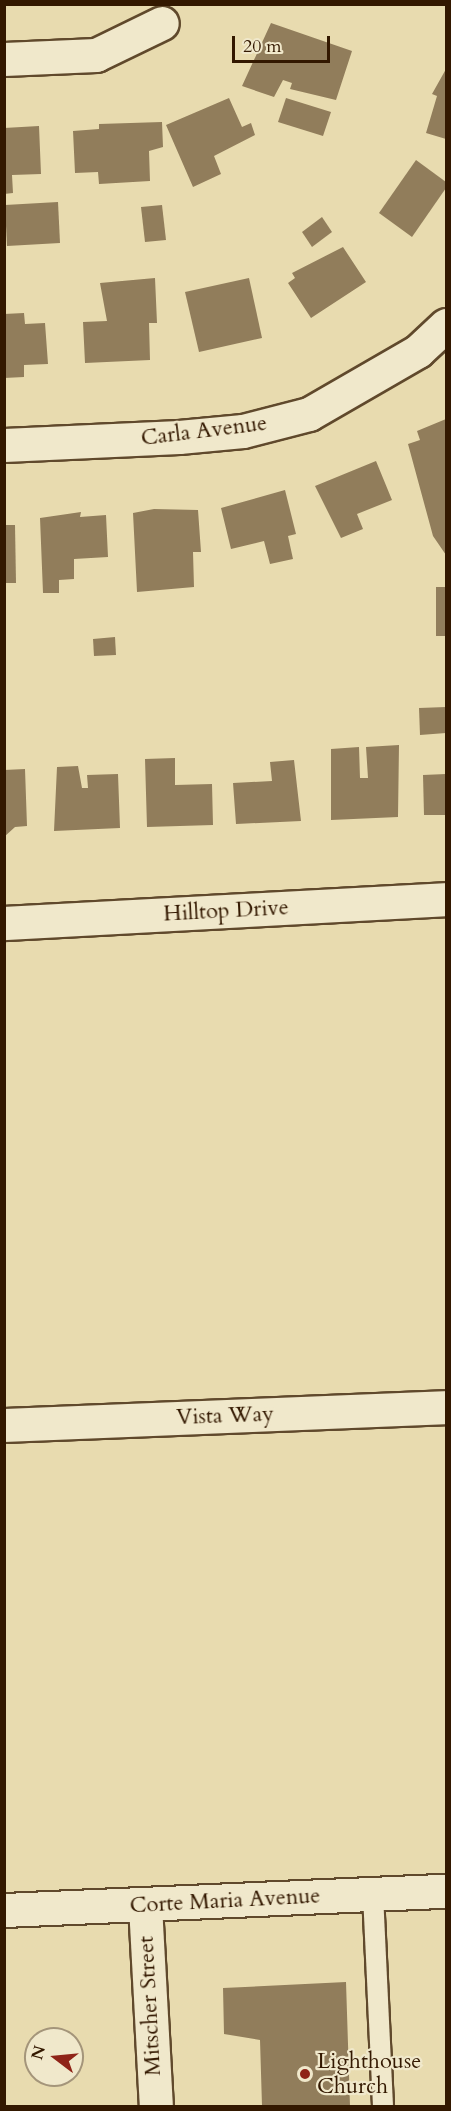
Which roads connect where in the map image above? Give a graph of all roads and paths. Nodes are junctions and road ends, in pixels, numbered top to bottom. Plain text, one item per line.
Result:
1 (162, 23) dead end
2 (4, 59) edge
3 (447, 325) edge
4 (4, 445) edge
5 (447, 899) edge
6 (4, 923) edge
7 (447, 1407) edge
8 (4, 1425) edge
9 (447, 1891) edge
10 (373, 1894) junction
11 (145, 1905) junction
12 (4, 1910) edge
13 (156, 2106) edge
14 (383, 2106) edge

1 - 2 street
3 - 4 street, Carla Avenue
5 - 6 street, Hilltop Drive
7 - 8 street, Vista Way
9 - 10 street, Corte Maria Avenue
10 - 11 street, Corte Maria Avenue
10 - 14 lane
11 - 12 street, Corte Maria Avenue
11 - 13 street, Mitscher Street

